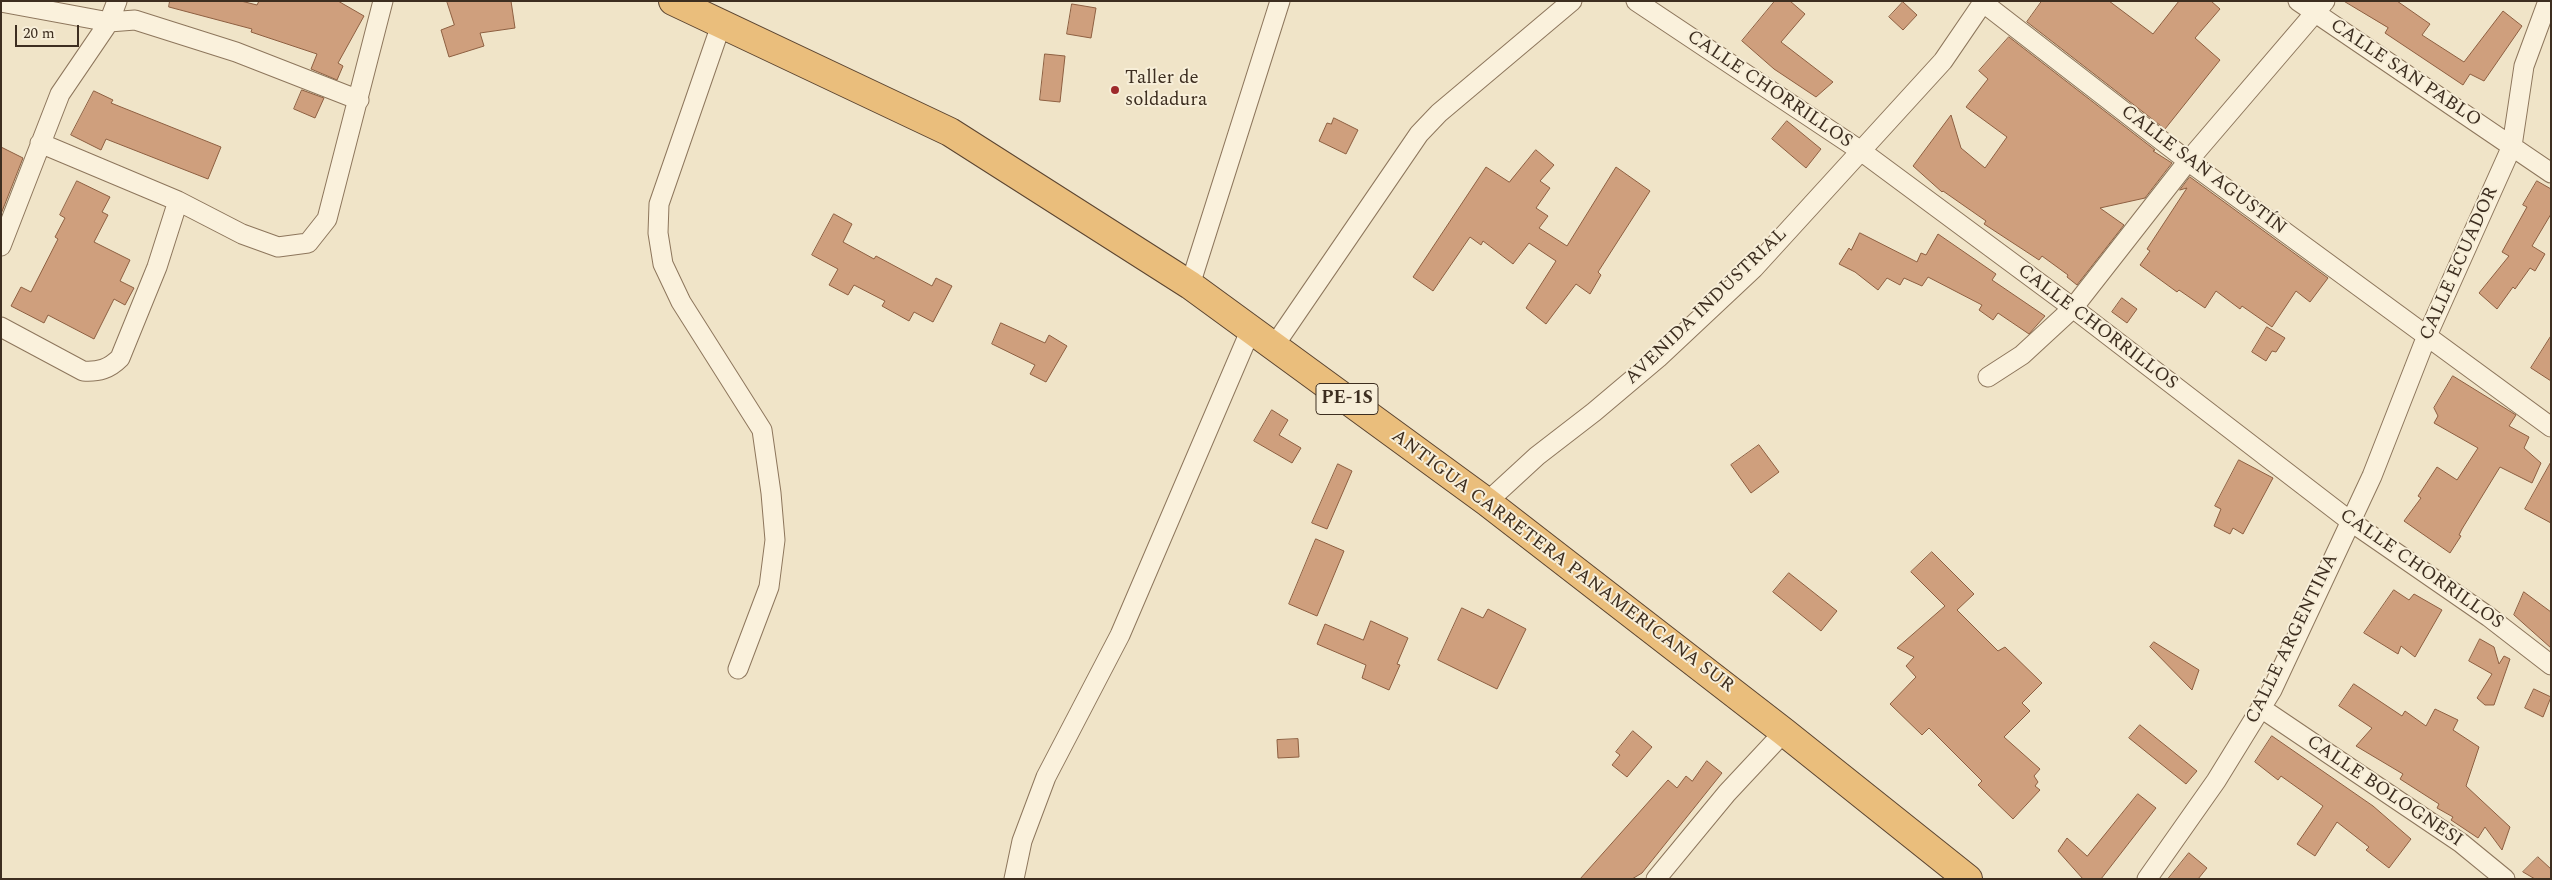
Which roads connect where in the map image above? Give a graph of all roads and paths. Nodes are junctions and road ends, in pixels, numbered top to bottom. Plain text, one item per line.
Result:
1 (117, 1) edge
2 (383, 1) edge
3 (673, 1) edge
4 (1280, 1) edge
5 (1572, 1) edge
6 (1636, 1) edge
7 (2298, 1) edge
8 (2548, 1) edge
9 (1, 2) edge
10 (1983, 2) edge
11 (2320, 8) edge
12 (109, 22) junction
13 (721, 25) junction
14 (359, 100) junction
15 (40, 143) junction
16 (2512, 146) junction
17 (1861, 151) junction
18 (2188, 161) junction
19 (2551, 173) edge
20 (178, 201) junction
21 (1, 246) edge
22 (1190, 285) junction
23 (2073, 308) junction
24 (1, 327) edge
25 (1251, 329) junction
26 (2426, 338) junction
27 (1274, 346) junction
28 (1988, 377) dead end
29 (2551, 427) edge
30 (1488, 502) junction
31 (2350, 521) junction
32 (2551, 665) edge
33 (738, 669) dead end
34 (2261, 708) junction
35 (1784, 732) junction
36 (1014, 879) edge
37 (1656, 879) edge
38 (1968, 879) edge
39 (2146, 879) edge
40 (2505, 879) edge

1 - 12 street
2 - 14 street
3 - 13 highway, ANTIGUA CARRETERA PANAMERICANA SUR / PE-1S
4 - 22 street
5 - 27 street
6 - 17 street, CALLE CHORRILLOS
7 - 11 street, CALLE SAN PABLO
8 - 16 street, CALLE ECUADOR
9 - 12 street
10 - 17 street, AVENIDA INDUSTRIAL
10 - 18 street, CALLE SAN AGUSTÍN
11 - 16 street, CALLE SAN PABLO
11 - 18 street
12 - 14 street
12 - 15 street
13 - 22 highway, ANTIGUA CARRETERA PANAMERICANA SUR / PE-1S
13 - 33 street
14 - 20 street
15 - 20 street
15 - 21 street
16 - 19 street, CALLE SAN PABLO
16 - 26 street, CALLE ECUADOR
17 - 23 street, CALLE CHORRILLOS
17 - 30 street, AVENIDA INDUSTRIAL
18 - 23 street
18 - 26 street, CALLE SAN AGUSTÍN
20 - 24 street
22 - 25 highway, ANTIGUA CARRETERA PANAMERICANA SUR / PE-1S
23 - 28 street
23 - 31 street, CALLE CHORRILLOS
25 - 27 highway, ANTIGUA CARRETERA PANAMERICANA SUR / PE-1S
25 - 36 street
26 - 29 street, CALLE SAN AGUSTÍN
26 - 31 street, CALLE ECUADOR
27 - 30 highway, ANTIGUA CARRETERA PANAMERICANA SUR / PE-1S
30 - 35 highway, ANTIGUA CARRETERA PANAMERICANA SUR / PE-1S
31 - 32 street, CALLE CHORRILLOS
31 - 34 street, CALLE ARGENTINA
34 - 39 street, CALLE ARGENTINA
34 - 40 street, CALLE BOLOGNESI
35 - 37 street
35 - 38 highway, ANTIGUA CARRETERA PANAMERICANA SUR / PE-1S

